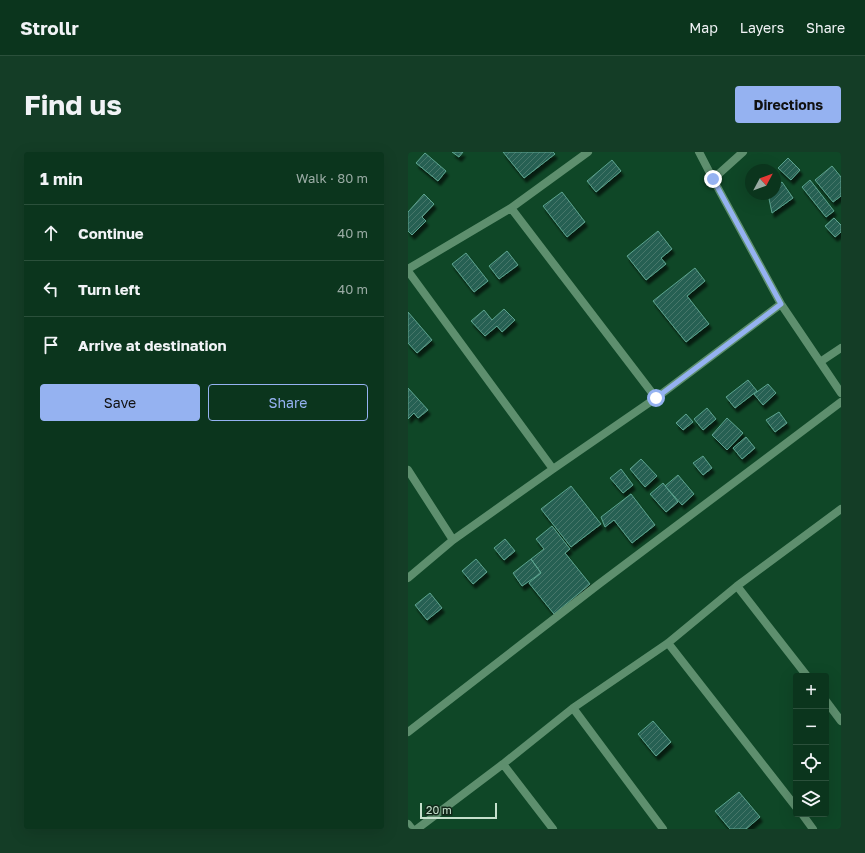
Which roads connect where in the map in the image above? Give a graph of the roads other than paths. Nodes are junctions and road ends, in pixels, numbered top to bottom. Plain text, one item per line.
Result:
1 (588, 152) edge
2 (699, 152) edge
3 (743, 152) edge
4 (713, 179) junction
5 (511, 208) junction
6 (408, 270) edge
7 (781, 304) junction
8 (841, 348) edge
9 (820, 362) junction
10 (841, 393) edge
11 (656, 398) junction
12 (841, 402) edge
13 (553, 469) junction
14 (408, 470) edge
15 (841, 509) edge
16 (454, 540) junction
17 (408, 578) edge
18 (738, 586) junction
19 (668, 642) junction
20 (804, 673) edge
21 (829, 705) edge
22 (573, 708) junction
23 (841, 721) edge
24 (408, 732) edge
25 (502, 764) junction
26 (793, 803) edge
27 (804, 817) edge
28 (408, 824) edge
29 (412, 829) edge
30 (417, 829) edge
31 (553, 829) edge
32 (663, 829) edge
33 (813, 829) edge

1 - 5 street
2 - 4 street
3 - 4 street
4 - 7 street
5 - 6 street
5 - 11 street
6 - 13 street
7 - 9 street
7 - 11 street
8 - 9 street
9 - 10 street
11 - 13 street
12 - 24 street
13 - 16 street
14 - 16 street
15 - 18 street
16 - 17 street
18 - 19 street
18 - 20 street
19 - 22 street
19 - 26 street
21 - 23 street
22 - 25 street
22 - 32 street
25 - 30 street
25 - 31 street
27 - 33 street
28 - 29 street

